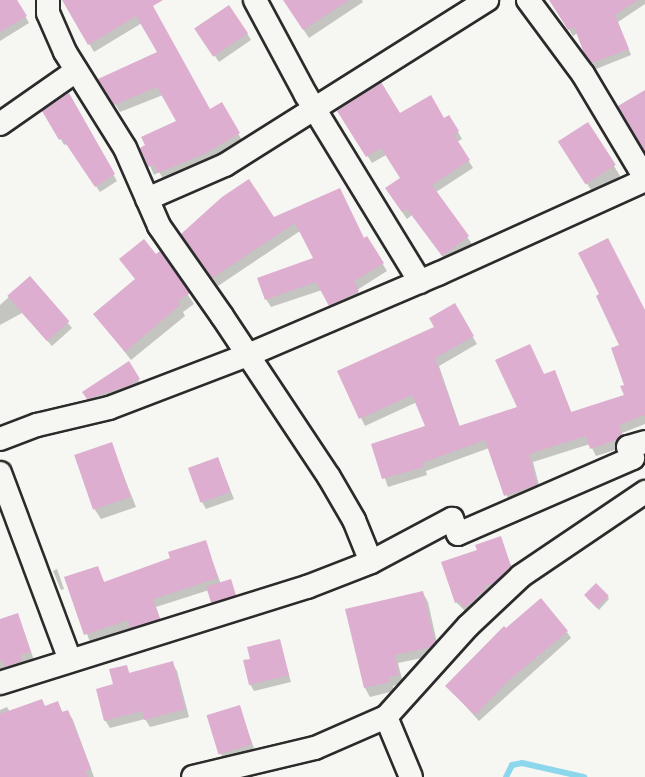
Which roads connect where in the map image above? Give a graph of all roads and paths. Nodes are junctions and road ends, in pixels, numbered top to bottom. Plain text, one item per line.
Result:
1 (48, 0) edge
2 (255, 0) edge
3 (487, 0) edge
4 (528, 0) edge
5 (76, 71) junction
6 (315, 109) junction
7 (0, 124) edge
8 (645, 179) edge
9 (147, 199) junction
10 (420, 282) junction
11 (248, 355) junction
12 (0, 439) edge
13 (645, 442) edge
14 (0, 472) edge
15 (645, 492) edge
16 (371, 562) junction
17 (70, 660) junction
18 (0, 683) edge
19 (386, 717) junction
20 (193, 777) edge
21 (411, 777) edge

1 - 5 street
2 - 6 street
3 - 6 street
4 - 8 street
5 - 7 street
5 - 9 street
6 - 9 street
6 - 10 street
8 - 10 street
9 - 11 street
10 - 11 street
11 - 12 street
11 - 16 street
13 - 16 street
14 - 17 street
15 - 19 street
16 - 17 street
17 - 18 street
19 - 20 street
19 - 21 street

